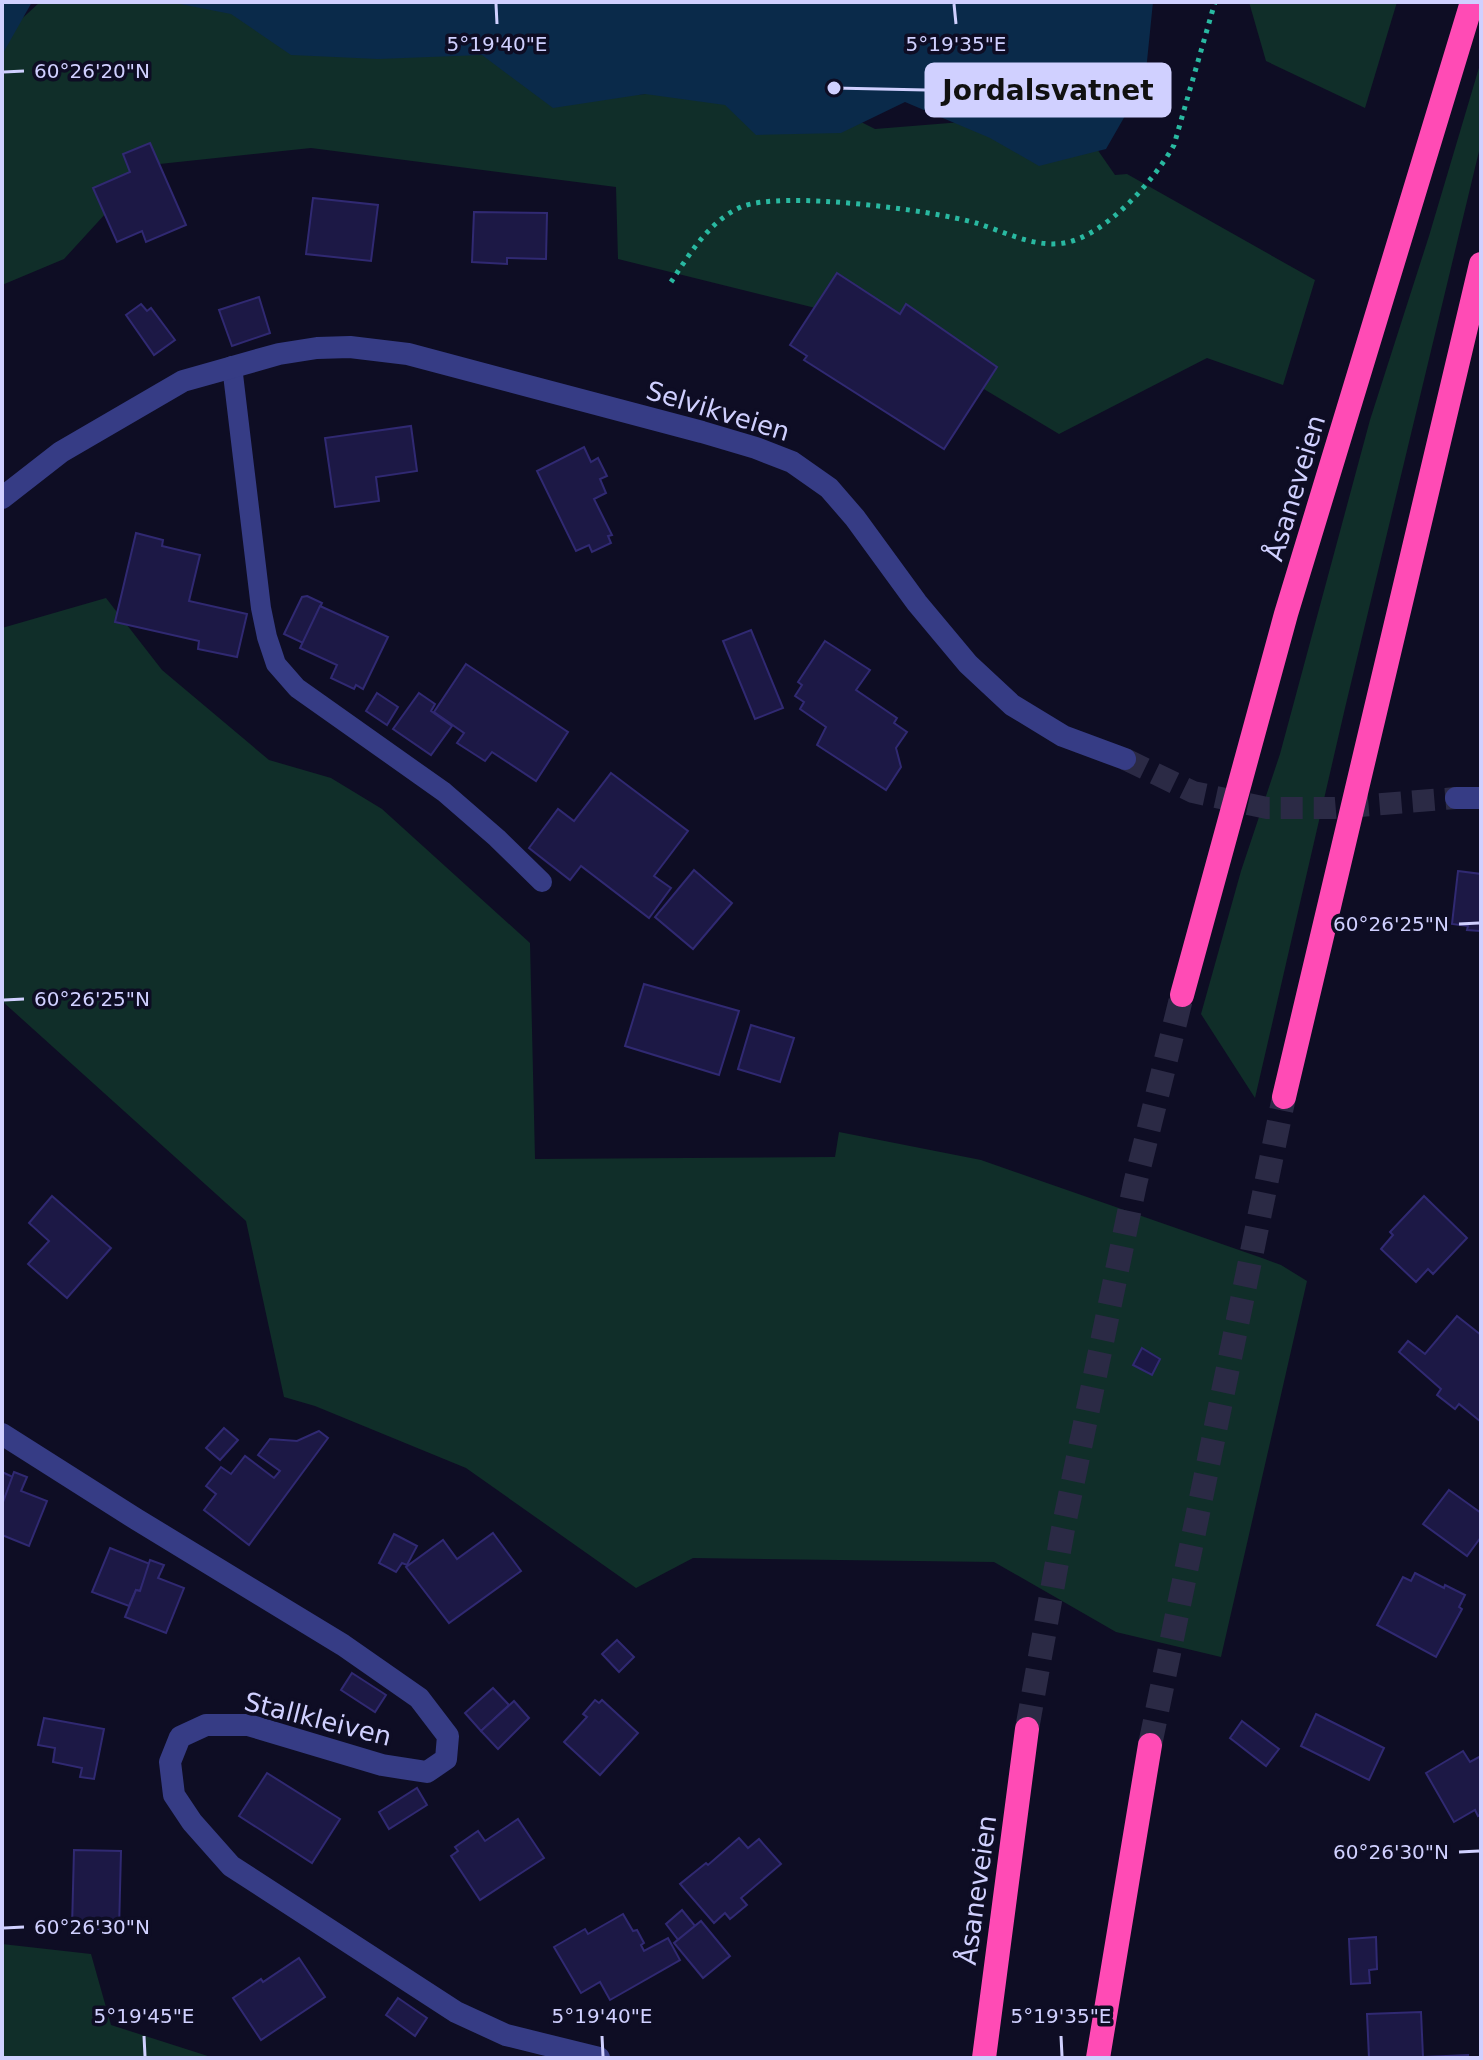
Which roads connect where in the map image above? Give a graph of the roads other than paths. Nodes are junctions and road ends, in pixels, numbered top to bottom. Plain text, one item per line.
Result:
1 (1472, 2) edge
2 (1481, 264) edge
3 (232, 366) junction
4 (2, 498) edge
5 (1125, 759) tunnel mouth
6 (1456, 798) tunnel mouth
7 (1481, 798) edge
8 (542, 882) dead end
9 (1182, 995) tunnel mouth
10 (1284, 1097) tunnel mouth
11 (2, 1434) edge
12 (1027, 1729) tunnel mouth
13 (1150, 1745) tunnel mouth
14 (599, 2058) edge
15 (984, 2058) edge
16 (1098, 2058) edge

1 - 9 highway, Åsaneveien
2 - 10 highway
3 - 4 street, Selvikveien
3 - 5 street, Selvikveien
3 - 8 lane
6 - 7 street
11 - 14 street, Stallkleiven
12 - 15 highway, Åsaneveien
13 - 16 highway

